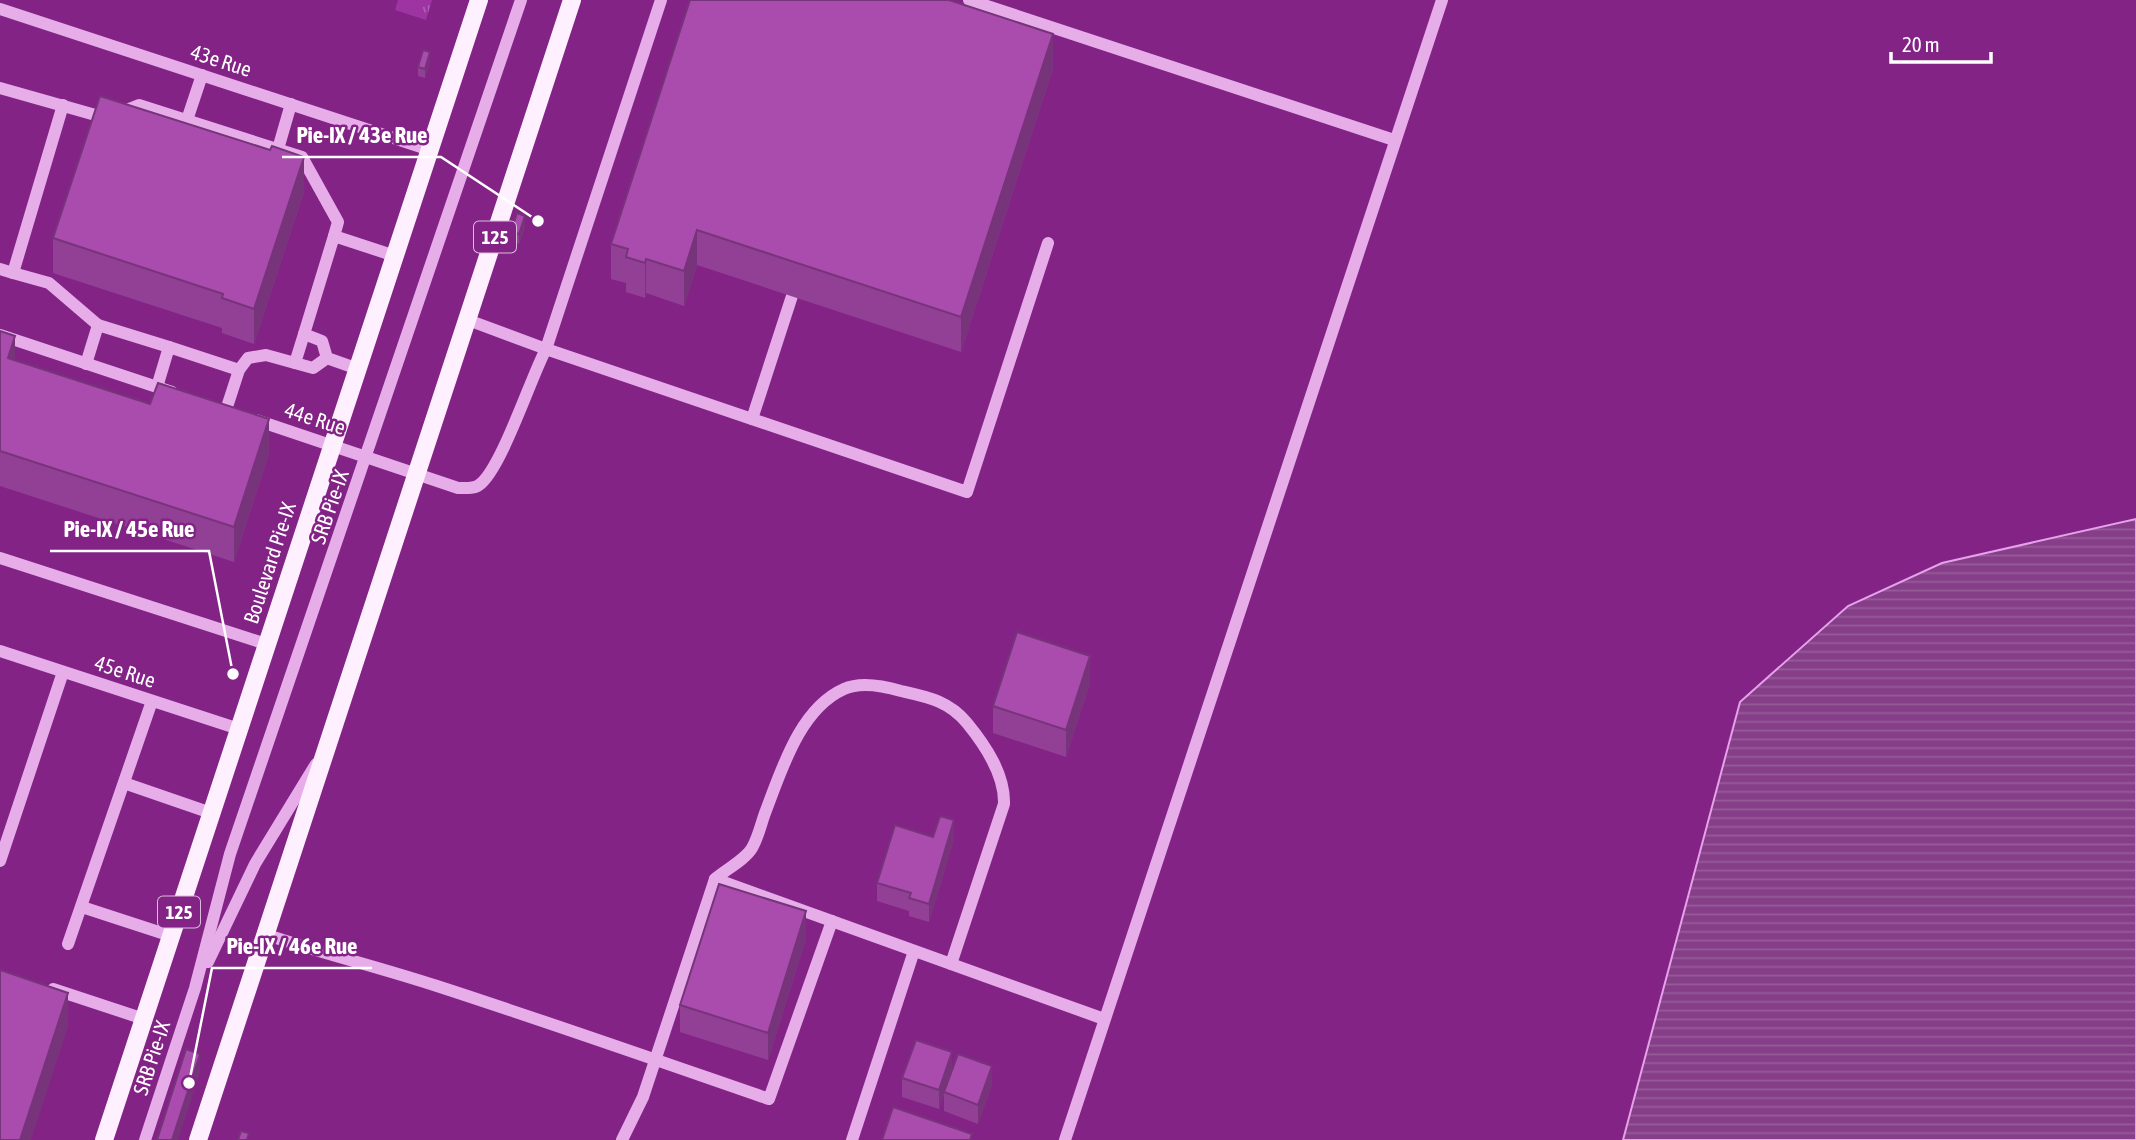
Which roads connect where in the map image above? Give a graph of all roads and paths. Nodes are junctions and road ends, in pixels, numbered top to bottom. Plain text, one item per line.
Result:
1 (479, 0) edge
2 (521, 0) edge
3 (572, 0) edge
4 (661, 0) edge
5 (969, 0) edge
6 (1442, 0) edge
7 (0, 9) edge
8 (202, 75) junction
9 (0, 88) edge
10 (291, 104) junction
11 (63, 105) junction
12 (187, 120) junction
13 (1394, 140) junction
14 (278, 149) junction
15 (430, 150) junction
16 (334, 236) junction
17 (1048, 243) dead end
18 (395, 257) junction
19 (0, 269) edge
20 (13, 273) junction
21 (792, 296) dead end
22 (468, 320) junction
23 (98, 325) junction
24 (304, 334) junction
25 (0, 335) edge
26 (169, 347) junction
27 (546, 349) junction
28 (327, 358) junction
29 (295, 363) junction
30 (86, 364) junction
31 (358, 369) junction
32 (239, 370) junction
33 (157, 387) junction
34 (180, 395) edge
35 (752, 419) junction
36 (332, 445) junction
37 (367, 457) junction
38 (418, 473) junction
39 (0, 558) edge
40 (266, 644) junction
41 (0, 651) edge
42 (63, 672) junction
43 (152, 701) junction
44 (239, 729) junction
45 (329, 743) junction
46 (124, 783) junction
47 (211, 813) junction
48 (0, 861) edge
49 (715, 878) junction
50 (82, 907) junction
51 (832, 921) junction
52 (264, 934) junction
53 (171, 936) junction
54 (68, 944) dead end
55 (914, 951) junction
56 (951, 964) junction
57 (39, 984) edge
58 (195, 988) junction
59 (144, 1019) junction
60 (1104, 1019) junction
61 (655, 1060) junction
62 (104, 1140) edge
63 (145, 1140) edge
64 (198, 1140) edge
65 (622, 1140) edge
66 (852, 1140) edge
67 (1065, 1140) edge

1 - 15 main road, Boulevard Pie-IX / 125
2 - 37 street, SRB Pie-IX
3 - 22 main road, 125
4 - 27 street
5 - 13 street
6 - 13 street
7 - 8 street, 43e Rue
8 - 10 street, 43e Rue
8 - 12 street
9 - 11 street
10 - 14 street
10 - 15 street, 43e Rue
11 - 12 street
11 - 20 street
12 - 14 street
13 - 60 street
14 - 16 street
15 - 18 main road, Boulevard Pie-IX / 125
16 - 18 street
16 - 24 street
17 - 35 street
18 - 31 main road, Boulevard Pie-IX / 125
19 - 20 street
20 - 23 street
21 - 35 street
22 - 27 street
22 - 38 main road, 125
23 - 26 street
23 - 30 street
24 - 28 street
24 - 29 street
25 - 30 street
26 - 32 street
26 - 33 street
27 - 35 street
27 - 38 street, 44e Rue
28 - 29 street
28 - 31 street
29 - 32 street
30 - 33 street
31 - 36 main road, Boulevard Pie-IX / 125
32 - 36 street, 44e Rue
33 - 34 street
36 - 37 street, 44e Rue
36 - 40 main road, Boulevard Pie-IX / 125
37 - 38 street, 44e Rue
37 - 58 street, SRB Pie-IX
38 - 45 main road, 125
39 - 40 street
40 - 44 main road, Boulevard Pie-IX / 125
41 - 42 street, 45e Rue
42 - 43 street, 45e Rue
42 - 48 street
43 - 44 street, 45e Rue
43 - 46 street
44 - 47 main road, Boulevard Pie-IX / 125
45 - 52 main road, 125
45 - 58 street, SRB Pie-IX
46 - 47 street
46 - 50 street
47 - 53 main road, Boulevard Pie-IX / 125
49 - 51 street
49 - 56 street
49 - 61 street
50 - 53 street
50 - 54 street
51 - 55 street
51 - 61 street
52 - 61 street
52 - 64 main road, 125
53 - 59 main road, Boulevard Pie-IX / 125
55 - 56 street
55 - 66 street
56 - 60 street
57 - 59 street
58 - 63 street, SRB Pie-IX
59 - 62 main road, Boulevard Pie-IX / 125
60 - 67 street
61 - 65 street

